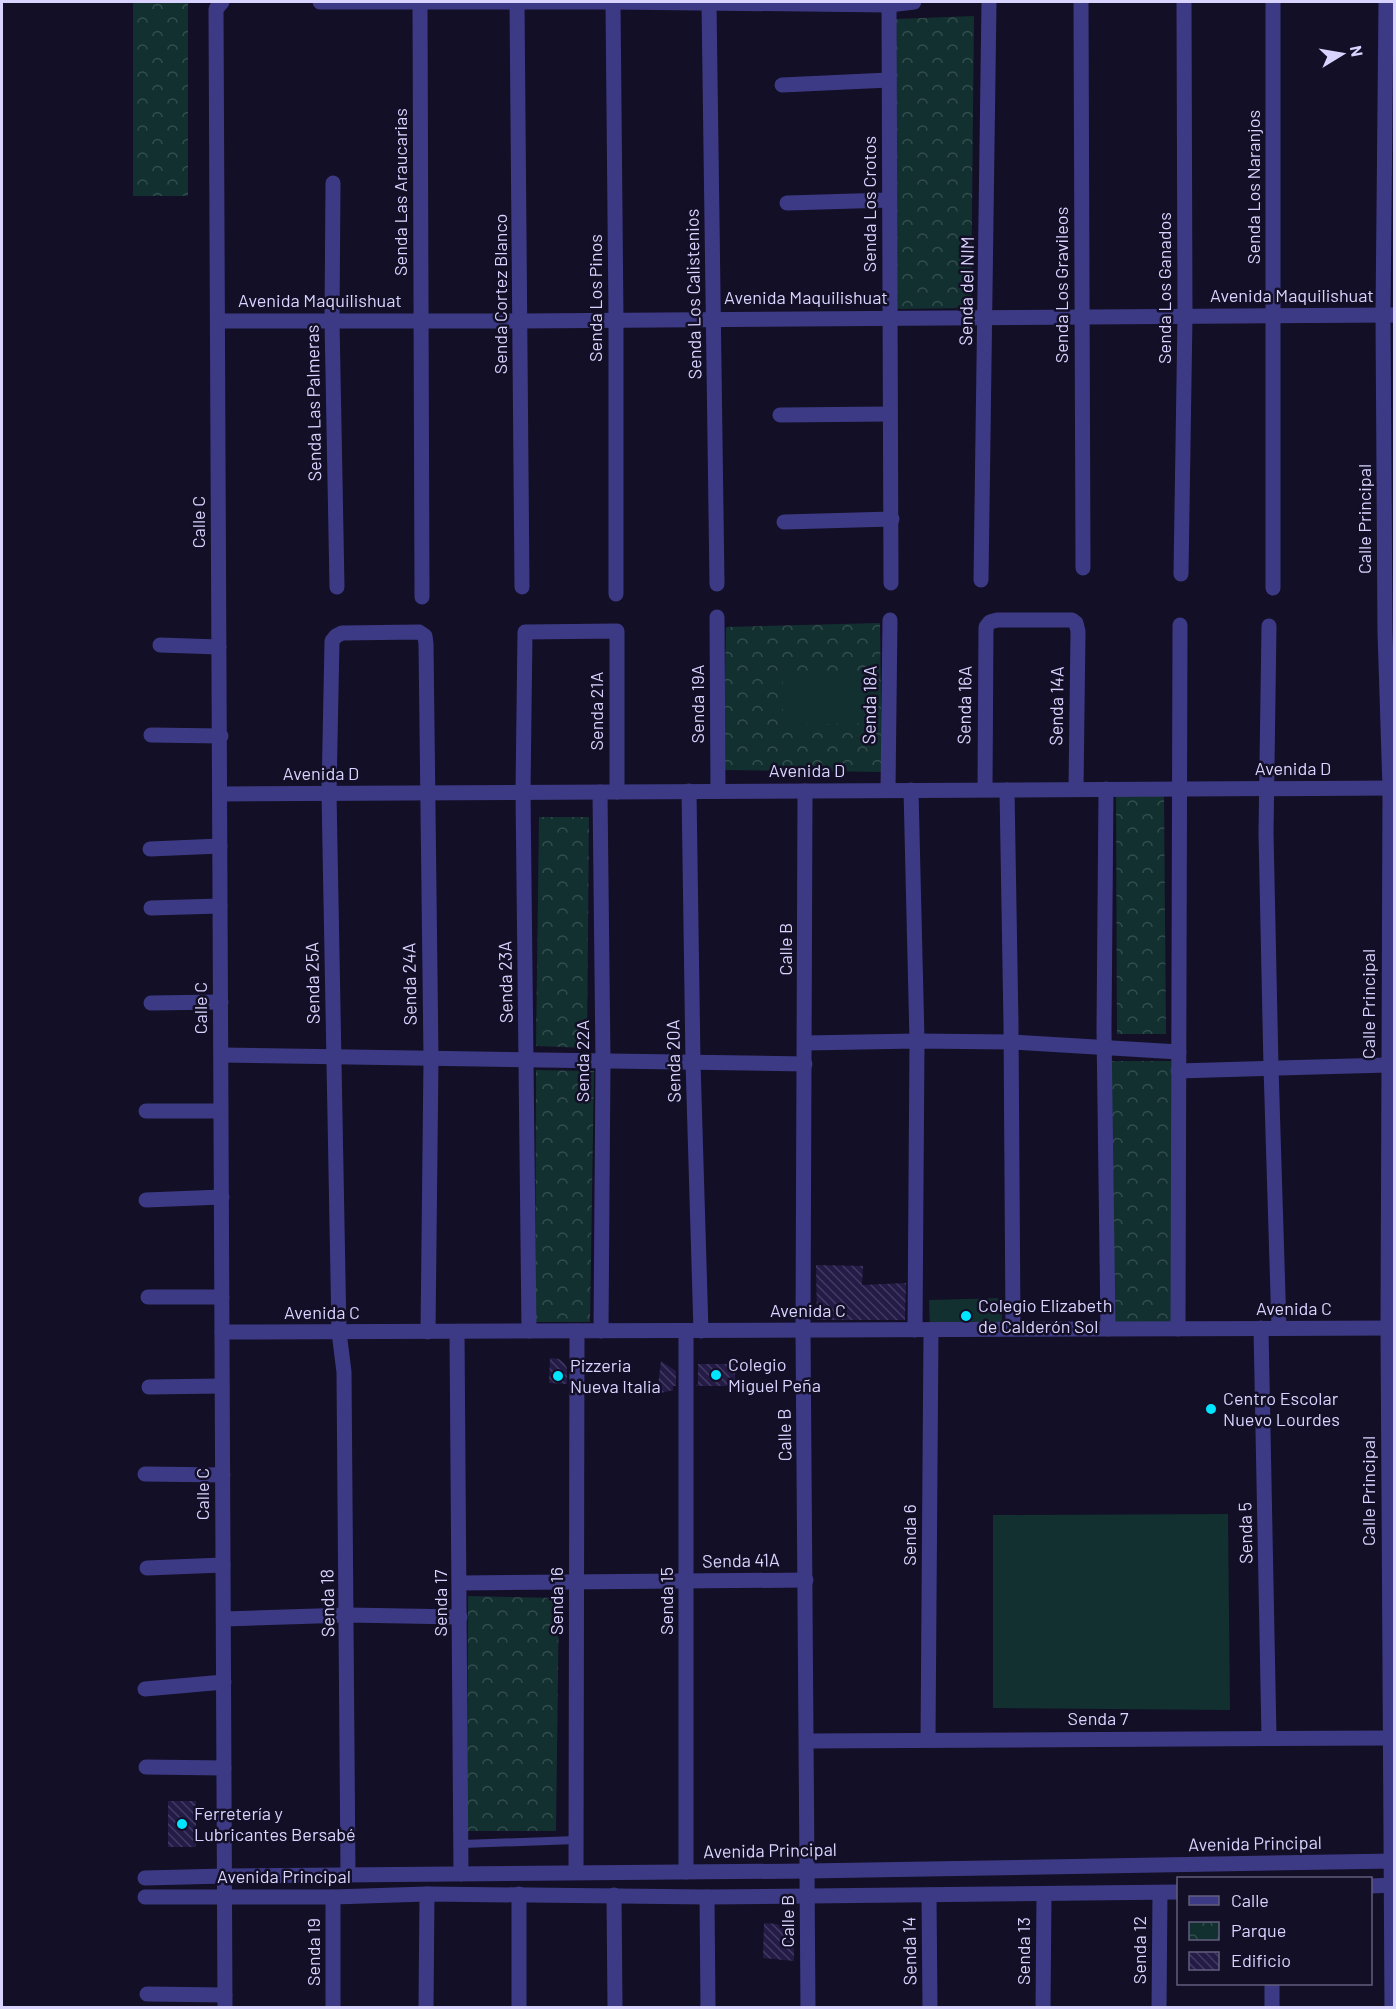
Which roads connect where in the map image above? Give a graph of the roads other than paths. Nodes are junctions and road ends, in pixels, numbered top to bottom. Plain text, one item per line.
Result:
1 (320, 2) edge
2 (517, 2) edge
3 (614, 2) edge
4 (914, 2) edge
5 (989, 2) edge
6 (1081, 2) edge
7 (1184, 2) edge
8 (1273, 2) edge
9 (1386, 2) edge
10 (420, 3) edge
11 (709, 3) junction
12 (219, 5) edge
13 (889, 5) junction
14 (889, 80) junction
15 (782, 85) dead end
16 (333, 183) dead end
17 (889, 200) junction
18 (787, 202) dead end
19 (1274, 315) junction
20 (1389, 315) edge
21 (1081, 316) junction
22 (1185, 316) junction
23 (890, 317) junction
24 (986, 317) junction
25 (714, 318) junction
26 (332, 320) junction
27 (422, 320) junction
28 (616, 320) junction
29 (218, 321) junction
30 (520, 321) junction
31 (890, 414) junction
32 (780, 415) dead end
33 (892, 519) junction
34 (784, 522) dead end
35 (1083, 568) dead end
36 (1181, 574) dead end
37 (981, 580) dead end
38 (891, 583) dead end
39 (717, 584) dead end
40 (337, 587) dead end
41 (522, 587) dead end
42 (1273, 588) dead end
43 (616, 594) dead end
44 (422, 597) dead end
45 (717, 617) dead end
46 (890, 620) dead end
47 (1077, 623) joint
48 (1180, 625) dead end
49 (1269, 626) dead end
50 (525, 632) joint
51 (1390, 635) edge
52 (336, 636) joint
53 (159, 645) dead end
54 (219, 647) junction
55 (151, 735) dead end
56 (220, 736) junction
57 (1266, 788) junction
58 (1392, 788) edge
59 (985, 789) junction
60 (1076, 789) junction
61 (1106, 789) junction
62 (1178, 789) junction
63 (888, 790) junction
64 (910, 790) junction
65 (1007, 790) junction
66 (689, 791) junction
67 (718, 791) junction
68 (805, 791) junction
69 (523, 792) junction
70 (600, 792) junction
71 (617, 792) junction
72 (329, 793) junction
73 (428, 793) junction
74 (220, 794) junction
75 (220, 846) junction
76 (150, 849) dead end
77 (220, 906) junction
78 (151, 908) dead end
79 (221, 1002) junction
80 (151, 1003) dead end
81 (917, 1041) junction
82 (1011, 1042) junction
83 (805, 1043) junction
84 (1104, 1046) junction
85 (1179, 1052) junction
86 (221, 1055) junction
87 (334, 1057) junction
88 (431, 1058) junction
89 (526, 1060) junction
90 (603, 1061) junction
91 (693, 1062) junction
92 (805, 1064) junction
93 (1388, 1065) junction
94 (1271, 1067) junction
95 (1178, 1071) junction
96 (146, 1111) dead end
97 (220, 1111) junction
98 (222, 1197) junction
99 (146, 1200) dead end
100 (148, 1297) dead end
101 (222, 1297) junction
102 (1261, 1328) junction
103 (1279, 1328) junction
104 (1391, 1328) edge
105 (1012, 1329) junction
106 (1108, 1329) junction
107 (1178, 1329) junction
108 (803, 1330) junction
109 (923, 1330) junction
110 (529, 1331) junction
111 (577, 1331) junction
112 (601, 1331) junction
113 (693, 1331) junction
114 (222, 1332) junction
115 (339, 1332) junction
116 (429, 1332) junction
117 (457, 1332) junction
118 (222, 1386) junction
119 (149, 1387) dead end
120 (145, 1474) dead end
121 (223, 1475) junction
122 (223, 1565) junction
123 (147, 1568) dead end
124 (806, 1580) junction
125 (576, 1581) junction
126 (686, 1581) junction
127 (460, 1583) junction
128 (348, 1615) junction
129 (460, 1617) junction
130 (224, 1619) junction
131 (224, 1682) junction
132 (145, 1689) dead end
133 (1269, 1737) junction
134 (1390, 1738) junction
135 (928, 1740) junction
136 (807, 1741) junction
137 (146, 1767) dead end
138 (224, 1768) junction
139 (576, 1840) junction
140 (462, 1844) junction
141 (1393, 1861) edge
142 (807, 1870) junction
143 (576, 1872) junction
144 (686, 1872) junction
145 (461, 1874) junction
146 (348, 1875) junction
147 (225, 1876) junction
148 (145, 1878) dead end
149 (1393, 1885) edge
150 (1372, 1886) edge
151 (1177, 1892) edge
152 (1160, 1893) junction
153 (427, 1894) junction
154 (519, 1894) junction
155 (1044, 1894) junction
156 (614, 1895) junction
157 (929, 1895) junction
158 (807, 1896) junction
159 (145, 1897) dead end
160 (225, 1897) junction
161 (333, 1897) junction
162 (707, 1898) junction
163 (1272, 1985) edge
164 (147, 1994) dead end
165 (225, 2001) edge
166 (333, 2007) edge
167 (426, 2007) edge
168 (519, 2007) edge
169 (615, 2007) edge
170 (708, 2007) edge
171 (808, 2007) edge
172 (930, 2007) edge
173 (1043, 2007) edge
174 (1159, 2007) edge
175 (1272, 2007) edge
176 (1392, 2007) edge

1 - 10 street
2 - 3 street
2 - 10 street
2 - 30 street, Senda Cortez Blanco
3 - 11 street
3 - 28 street, Senda Los Pinos
4 - 13 street
5 - 24 street, Senda del NIM
6 - 21 street, Senda Los Gravileos
7 - 22 street, Senda Los Ganados
8 - 19 street, Senda Los Naranjos
9 - 20 street, Calle Principal
10 - 27 street, Senda Las Araucarias
11 - 13 street
11 - 25 street, Senda Los Calistenios
12 - 29 street, Calle C
13 - 14 street, Senda Los Crotos
14 - 15 street
14 - 17 street, Senda Los Crotos
16 - 26 street, Senda Las Palmeras
17 - 18 street
17 - 23 street, Senda Los Crotos
19 - 20 street, Avenida Maquilishuat
19 - 22 street, Avenida Maquilishuat
19 - 42 street, Senda Los Naranjos
20 - 51 street, Calle Principal
21 - 22 street, Avenida Maquilishuat
21 - 24 street, Avenida Maquilishuat
21 - 35 street, Senda Los Gravileos
22 - 36 street, Senda Los Ganados
23 - 24 street, Avenida Maquilishuat
23 - 25 street, Avenida Maquilishuat
23 - 31 street, Senda Los Crotos
24 - 37 street, Senda del NIM
25 - 28 street, Avenida Maquilishuat
25 - 39 street, Senda Los Calistenios
26 - 27 street, Avenida Maquilishuat
26 - 29 street, Avenida Maquilishuat
26 - 40 street, Senda Las Palmeras
27 - 30 street, Avenida Maquilishuat
27 - 44 street, Senda Las Araucarias
28 - 30 street, Avenida Maquilishuat
28 - 43 street, Senda Los Pinos
29 - 54 street, Calle C
30 - 41 street, Senda Cortez Blanco
31 - 32 street
31 - 33 street, Senda Los Crotos
33 - 34 street
33 - 38 street, Senda Los Crotos
45 - 67 street, Senda 19A
46 - 63 street, Senda 18A
47 - 59 street, Senda 16A
47 - 60 street, Senda 14A
48 - 62 street
49 - 57 street
50 - 69 street, Senda 23A
50 - 71 street, Senda 21A
51 - 58 street, Calle Principal
52 - 72 street, Senda 25A
52 - 73 street, Senda 24A
53 - 54 street
54 - 56 street, Calle C
55 - 56 street
56 - 74 street, Calle C
57 - 58 street, Avenida D
57 - 62 street, Avenida D
57 - 94 street
58 - 93 street, Calle Principal
59 - 64 street, Avenida D
59 - 65 street, Avenida D
60 - 61 street, Avenida D
60 - 65 street, Avenida D
61 - 62 street, Avenida D
61 - 84 street
62 - 85 street
63 - 64 street, Avenida D
63 - 68 street, Avenida D
64 - 81 street, Senda 6
65 - 82 street
66 - 67 street, Avenida D
66 - 71 street, Avenida D
66 - 91 street, Senda 20A
67 - 68 street, Avenida D
68 - 83 street, Calle B
69 - 70 street, Avenida D
69 - 73 street, Avenida D
69 - 89 street, Senda 23A
70 - 71 street, Avenida D
70 - 90 street, Senda 22A
72 - 73 street, Avenida D
72 - 74 street, Avenida D
72 - 87 street, Senda 25A
73 - 88 street, Senda 24A
74 - 75 street, Calle C
75 - 76 street
75 - 77 street, Calle C
77 - 78 street
77 - 79 street, Calle C
79 - 80 street
79 - 86 street, Calle C
81 - 82 street
81 - 83 street
81 - 109 street, Senda 6
82 - 84 street
82 - 105 street
83 - 92 street, Calle B
84 - 85 street
84 - 106 street
85 - 95 street
86 - 87 street
86 - 97 street, Calle C
87 - 88 street
87 - 115 street, Senda 25A
88 - 89 street
88 - 116 street, Senda 24A
89 - 90 street
89 - 110 street, Senda 23A
90 - 91 street
90 - 112 street, Senda 22A
91 - 92 street
91 - 113 street, Senda 20A
92 - 108 street, Calle B
93 - 94 street
93 - 104 street, Calle Principal
94 - 95 street
94 - 103 street
95 - 107 street
96 - 97 street
97 - 98 street, Calle C
98 - 99 street
98 - 101 street, Calle C
100 - 101 street
101 - 114 street, Calle C
102 - 103 street, Avenida C
102 - 107 street, Avenida C
102 - 133 street, Senda 5
103 - 104 street, Avenida C
104 - 134 street, Calle Principal
105 - 106 street, Avenida C
105 - 109 street, Avenida C
106 - 107 street, Avenida C
108 - 109 street, Avenida C
108 - 113 street, Avenida C
108 - 124 street, Calle B
109 - 135 street, Senda 6
110 - 111 street, Avenida C
110 - 117 street, Avenida C
111 - 112 street, Avenida C
111 - 125 street, Senda 16
112 - 113 street, Avenida C
113 - 126 street, Senda 15
114 - 115 street, Avenida C
114 - 118 street, Calle C
115 - 116 street, Avenida C
115 - 128 street, Senda 18
116 - 117 street, Avenida C
117 - 127 street, Senda 17
118 - 119 street
118 - 121 street, Calle C
120 - 121 street
121 - 122 street, Calle C
122 - 123 street
122 - 130 street, Calle C
124 - 126 street, Senda 41A
124 - 136 street, Calle B
125 - 126 street, Senda 41A
125 - 127 street, Senda 41A
125 - 139 street, Senda 16
126 - 144 street, Senda 15
127 - 129 street, Senda 17
128 - 129 street
128 - 130 street
128 - 146 street, Senda 18
129 - 140 street, Senda 17
130 - 131 street, Calle C
131 - 132 street
131 - 138 street, Calle C
133 - 134 street, Senda 7
133 - 135 street, Senda 7
134 - 141 street, Calle Principal
135 - 136 street, Senda 7
136 - 142 street, Calle B
137 - 138 street
138 - 147 street, Calle C
139 - 140 lane
139 - 143 street, Senda 16
140 - 145 street, Senda 17
141 - 142 street, Avenida Principal
141 - 149 street, Calle Principal
142 - 144 street, Avenida Principal
142 - 158 street, Calle B
143 - 144 street, Avenida Principal
143 - 145 street, Avenida Principal
145 - 146 street, Avenida Principal
146 - 147 street, Avenida Principal
147 - 148 street, Avenida Principal
147 - 160 street, Calle C
149 - 150 street
149 - 176 street, Calle Principal
151 - 152 street, Avenida Principal
152 - 155 street, Avenida Principal
152 - 174 street, Senda 12
153 - 154 street, Avenida Principal
153 - 161 street, Avenida Principal
153 - 167 street
154 - 156 street, Avenida Principal
154 - 168 street
155 - 157 street, Avenida Principal
155 - 173 street, Senda 13
156 - 162 street, Avenida Principal
156 - 169 street
157 - 158 street, Avenida Principal
157 - 172 street, Senda 14
158 - 162 street, Avenida Principal
158 - 171 street, Calle B
159 - 160 street, Avenida Principal
160 - 161 street, Avenida Principal
160 - 165 street, Calle C
161 - 166 street, Senda 19
162 - 170 street
163 - 175 street
164 - 165 street

